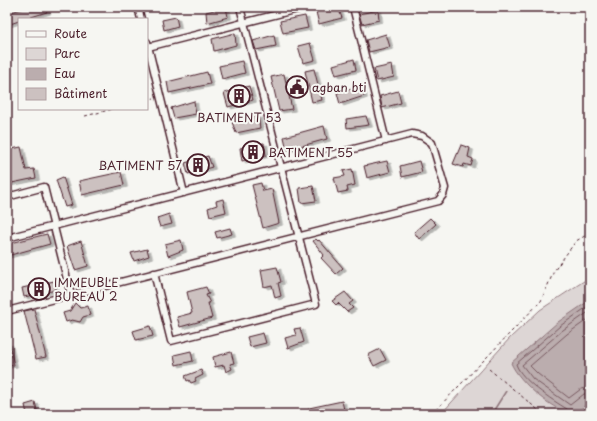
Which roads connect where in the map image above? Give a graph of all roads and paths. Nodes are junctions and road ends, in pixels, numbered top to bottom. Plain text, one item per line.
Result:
1 (138, 7) edge
2 (240, 7) edge
3 (306, 7) edge
4 (353, 7) edge
5 (141, 18) edge
6 (244, 23) junction
7 (148, 45) edge
8 (161, 96) junction
9 (148, 100) edge
10 (109, 110) edge
11 (85, 116) dead end
12 (386, 141) junction
13 (280, 168) junction
14 (184, 193) junction
15 (7, 197) edge
16 (53, 226) junction
17 (590, 233) edge
18 (298, 236) junction
19 (7, 238) edge
20 (154, 274) junction
21 (71, 295) junction
22 (7, 311) edge
23 (489, 369) dead end
24 (432, 414) edge
25 (543, 414) edge

1 - 5 lane
2 - 6 lane
3 - 6 lane
4 - 12 lane
6 - 7 lane
6 - 13 lane
7 - 8 lane
8 - 9 path
8 - 14 lane
10 - 11 path
12 - 13 lane
12 - 18 lane
13 - 14 lane
13 - 18 lane
14 - 16 lane
15 - 16 lane
16 - 19 lane
16 - 21 lane
17 - 24 path
18 - 20 lane
18 - 20 lane
20 - 21 lane
21 - 22 lane
23 - 25 path

